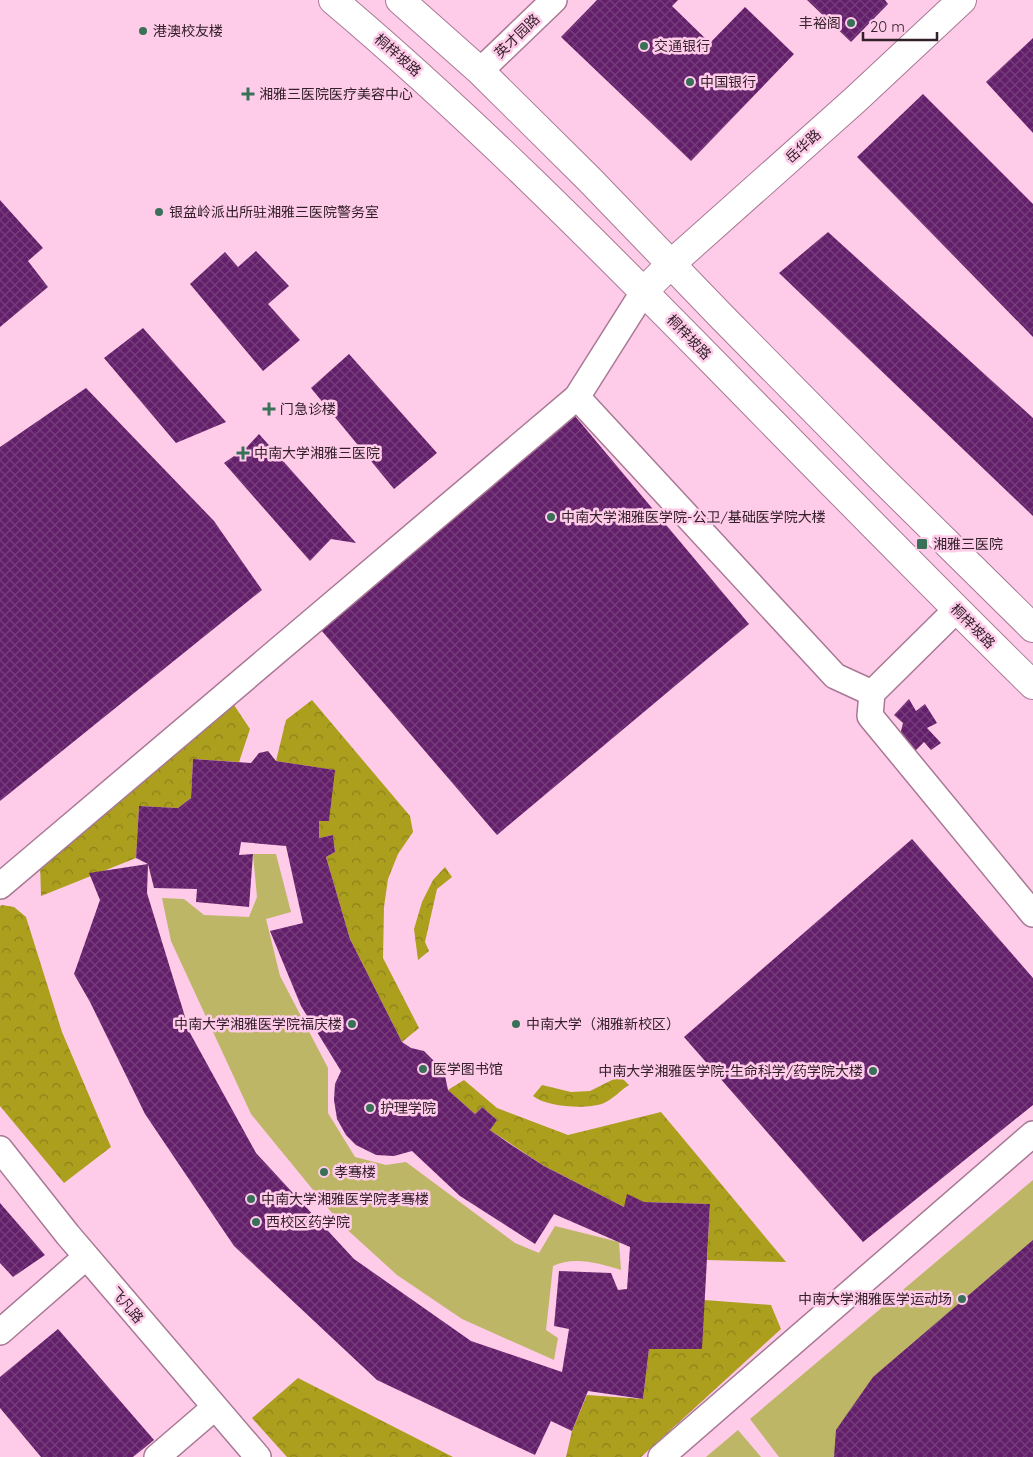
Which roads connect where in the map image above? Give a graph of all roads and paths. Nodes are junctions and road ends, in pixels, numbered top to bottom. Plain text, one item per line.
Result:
1 (333, 0) edge
2 (400, 0) edge
3 (554, 0) edge
4 (962, 0) edge
5 (480, 71) junction
6 (671, 264) junction
7 (644, 292) junction
8 (577, 397) junction
9 (956, 610) junction
10 (1033, 628) edge
11 (1033, 685) edge
12 (872, 693) junction
13 (0, 886) edge
14 (1033, 914) edge
15 (1033, 1134) edge
16 (0, 1149) edge
17 (86, 1256) junction
18 (0, 1332) edge
19 (214, 1408) junction
20 (157, 1457) edge
21 (258, 1457) edge
22 (661, 1457) edge

1 - 7 main road, 桐梓坡路
2 - 5 main road
3 - 5 street, 英才园路
4 - 6 main road, 岳华路
5 - 6 main road
6 - 7 main road, 岳华路
6 - 10 main road
7 - 8 street
7 - 9 main road, 桐梓坡路
8 - 12 street
8 - 13 street
9 - 11 main road, 桐梓坡路
9 - 12 street
12 - 14 street
15 - 22 street
16 - 17 street, 飞凡路
17 - 18 street
17 - 19 street, 飞凡路
19 - 20 street
19 - 21 street, 飞凡路

